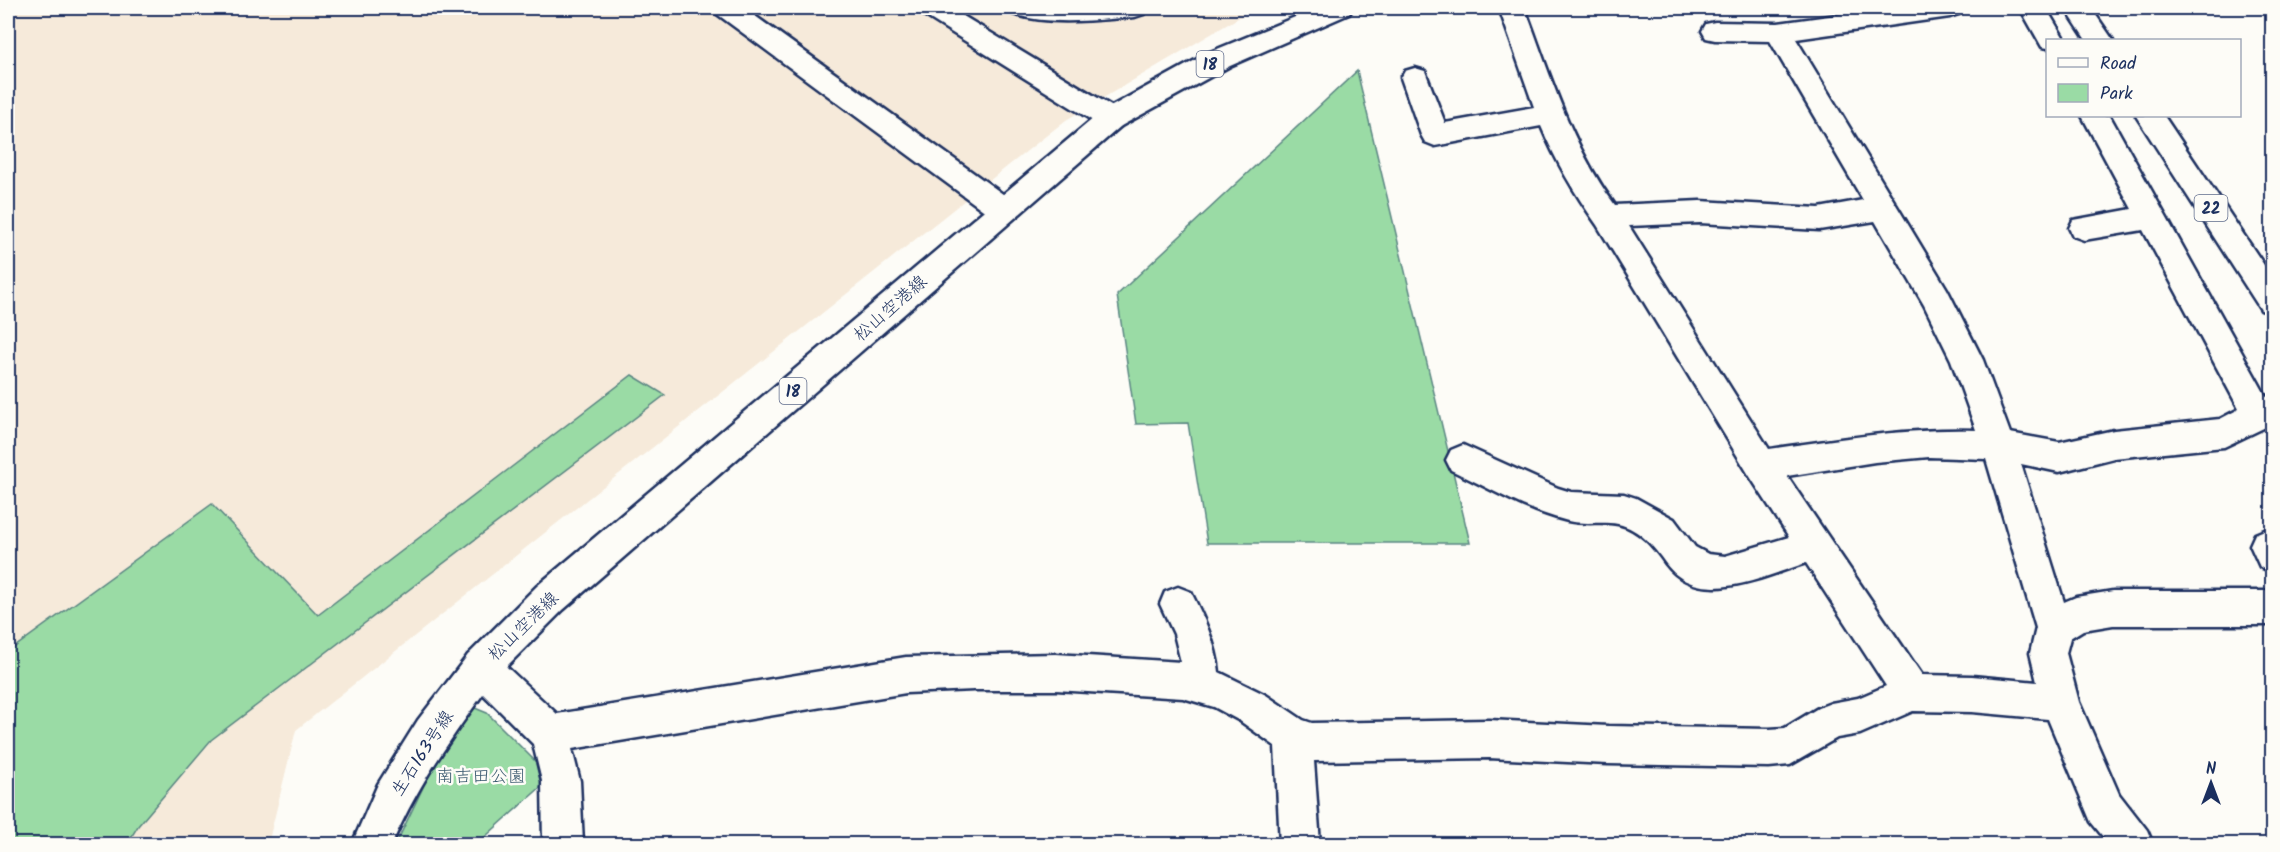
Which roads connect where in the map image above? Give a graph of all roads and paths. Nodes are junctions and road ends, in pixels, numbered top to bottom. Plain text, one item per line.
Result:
1 (726, 8) edge
2 (931, 8) edge
3 (1022, 8) edge
4 (1135, 8) edge
5 (1340, 8) edge
6 (1512, 8) edge
7 (1950, 8) edge
8 (2033, 8) edge
9 (2078, 8) edge
10 (1311, 13) edge
11 (1715, 31) dead end
12 (1778, 32) junction
13 (2051, 39) edge
14 (2099, 39) edge
15 (1415, 78) dead end
16 (1552, 114) junction
17 (2097, 117) edge
18 (2151, 117) edge
19 (1111, 120) junction
20 (1882, 208) junction
21 (1004, 210) junction
22 (1608, 217) junction
23 (2152, 217) junction
24 (2084, 228) dead end
25 (2272, 301) edge
26 (2266, 412) edge
27 (1998, 445) junction
28 (1463, 459) dead end
29 (1761, 465) junction
30 (1814, 545) junction
31 (1178, 604) dead end
32 (2272, 608) edge
33 (2054, 628) junction
34 (481, 668) junction
35 (1201, 685) junction
36 (1912, 693) junction
37 (2060, 702) junction
38 (550, 734) junction
39 (1293, 736) junction
40 (372, 844) edge
41 (563, 844) edge
42 (1300, 844) edge
43 (2133, 844) edge

1 - 21 street
2 - 19 street
3 - 4 street
5 - 10 street, 松山空港線 / 18
6 - 16 street
7 - 12 street
8 - 13 street
9 - 14 street
10 - 19 street, 松山空港線 / 18
11 - 12 street
12 - 20 street
15 - 16 street
16 - 22 street
17 - 23 street
18 - 25 street, 22
19 - 21 street, 松山空港線 / 18
20 - 22 street
20 - 27 street
21 - 34 street, 松山空港線 / 18
22 - 29 street
23 - 24 street
23 - 26 street
26 - 27 street
27 - 29 street
27 - 33 street
28 - 30 street
29 - 30 street
30 - 36 street
31 - 35 street
32 - 33 street
33 - 37 street
34 - 38 street
34 - 40 street, 生石163号線
35 - 38 street
35 - 39 street
36 - 37 street
36 - 39 street
37 - 43 street
38 - 41 street
39 - 42 street

